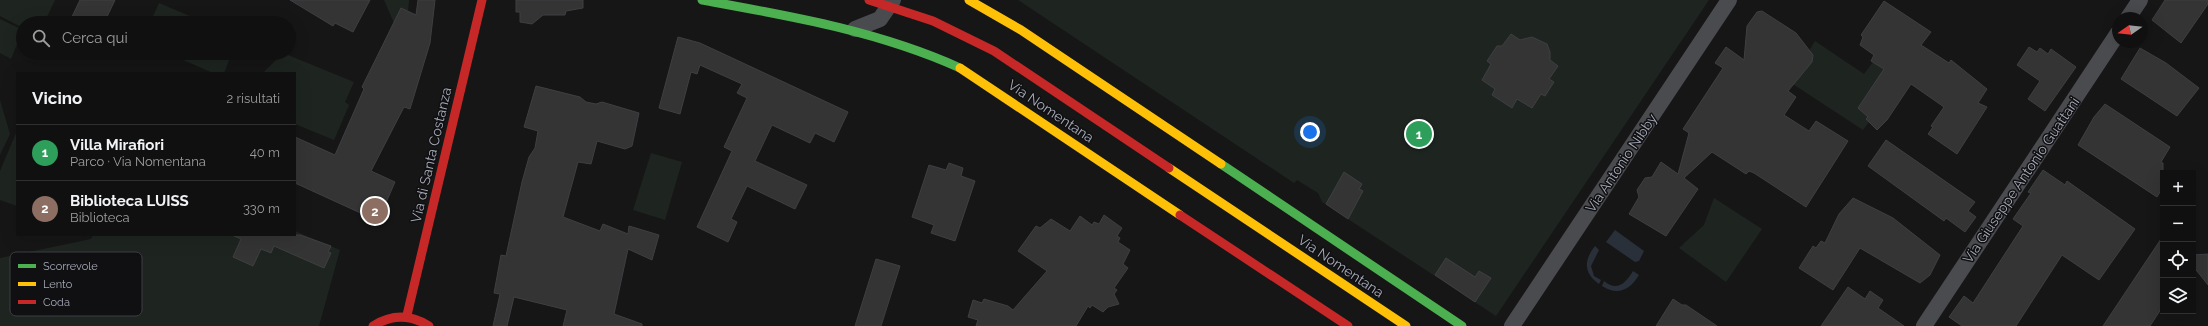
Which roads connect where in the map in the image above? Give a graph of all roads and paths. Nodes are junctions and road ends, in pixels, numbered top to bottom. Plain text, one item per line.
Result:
1 (482, 0) edge
2 (702, 0) edge
3 (869, 0) edge
4 (969, 0) edge
5 (1729, 0) edge
6 (2140, 0) edge
7 (891, 3) edge
8 (2132, 12) edge
9 (855, 30) junction
10 (2112, 42) edge
11 (407, 315) junction
12 (373, 326) edge
13 (429, 326) edge
14 (1348, 326) edge
15 (1406, 326) edge
16 (1462, 326) edge
17 (1512, 326) edge
18 (1924, 326) edge

1 - 11 street, Via di Santa Costanza
2 - 9 street, Via Nomentana
3 - 7 street, Via Nomentana
4 - 16 street, Via Nomentana
5 - 17 street, Via Antonio Nibby
6 - 8 street
7 - 9 street
7 - 15 street, Via Nomentana
9 - 14 street, Via Nomentana
10 - 18 street, Via Giuseppe Antonio Guattani
11 - 12 street
11 - 13 street

